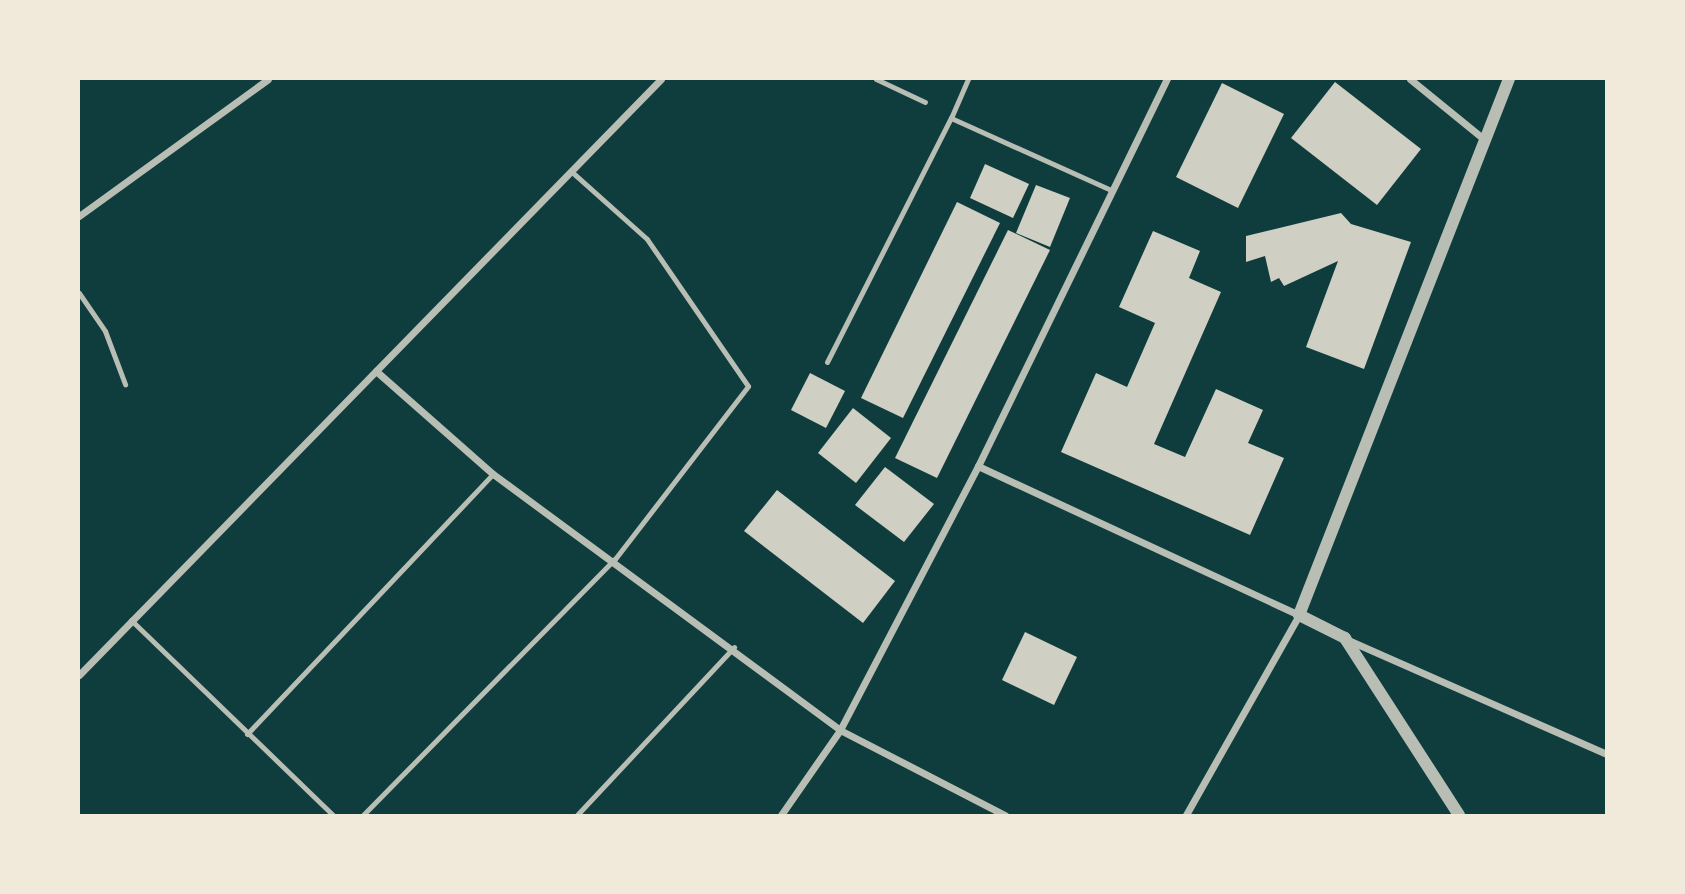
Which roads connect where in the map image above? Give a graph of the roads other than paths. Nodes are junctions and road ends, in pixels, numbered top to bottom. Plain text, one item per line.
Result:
1 (268, 79) edge
2 (661, 79) edge
3 (876, 79) edge
4 (968, 79) edge
5 (1167, 79) edge
6 (1410, 79) edge
7 (1509, 79) edge
8 (926, 102) dead end
9 (951, 118) junction
10 (1485, 140) junction
11 (571, 171) junction
12 (1109, 189) junction
13 (79, 216) edge
14 (79, 293) edge
15 (827, 362) dead end
16 (376, 371) junction
17 (125, 384) dead end
18 (978, 466) junction
19 (493, 474) junction
20 (615, 559) junction
21 (1299, 615) junction
22 (131, 620) junction
23 (1345, 638) junction
24 (734, 647) junction
25 (79, 675) edge
26 (840, 730) junction
27 (247, 734) junction
28 (1606, 754) edge
29 (333, 815) edge
30 (363, 815) edge
31 (577, 815) edge
32 (781, 815) edge
33 (1004, 815) edge
34 (1186, 815) edge
35 (1459, 815) edge

1 - 13 street
2 - 11 street
3 - 8 lane
4 - 9 lane
5 - 12 street
6 - 10 street
7 - 10 street
9 - 12 lane
9 - 15 lane
10 - 21 street
11 - 16 street
11 - 20 lane
12 - 18 street
14 - 17 lane
16 - 19 street
16 - 22 street
18 - 21 street
18 - 26 street
19 - 20 street
19 - 27 lane
20 - 24 street
20 - 30 lane
21 - 23 street
21 - 34 street
22 - 25 street
22 - 27 lane
23 - 28 street
23 - 35 street
24 - 26 street
24 - 31 lane
26 - 32 street
26 - 33 street
27 - 29 lane

